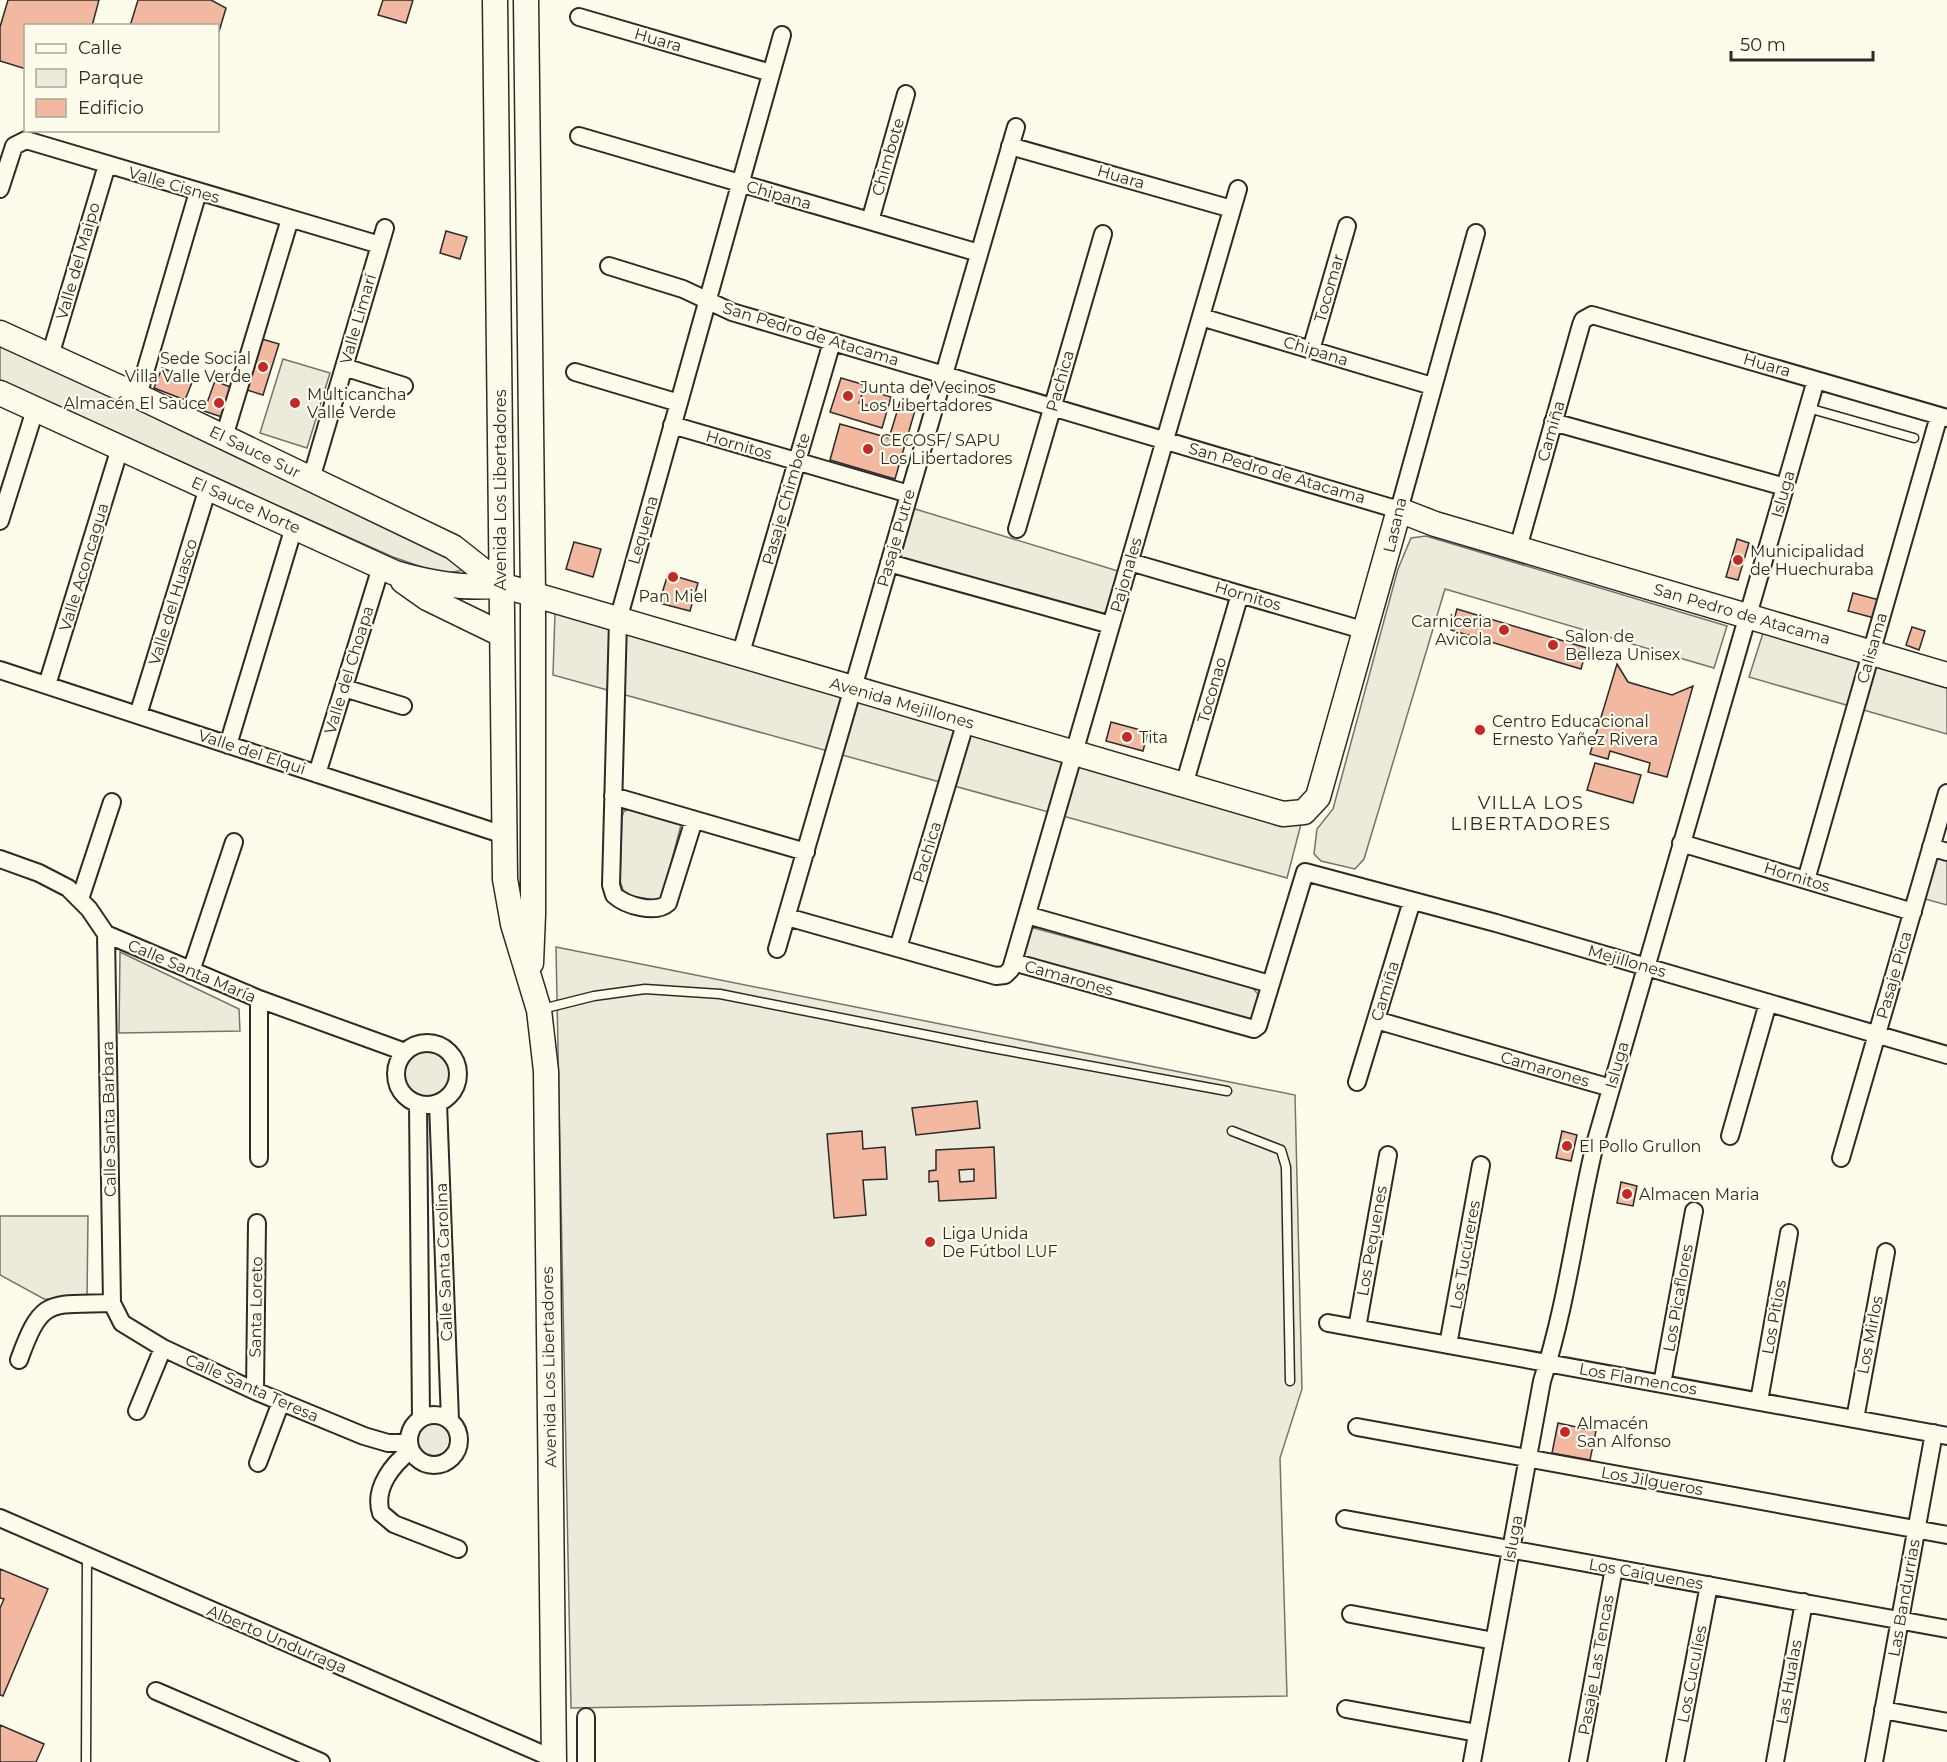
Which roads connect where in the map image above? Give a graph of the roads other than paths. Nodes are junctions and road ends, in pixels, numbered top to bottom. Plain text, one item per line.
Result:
1 (495, 0) edge
2 (526, 0) edge
3 (579, 17) dead end
4 (782, 35) dead end
5 (771, 73) junction
6 (906, 94) dead end
7 (1016, 127) dead end
8 (579, 136) dead end
9 (1010, 146) junction
10 (106, 165) junction
11 (740, 183) junction
12 (0, 189) edge
13 (1238, 189) dead end
14 (198, 192) junction
15 (1232, 209) junction
16 (290, 219) junction
17 (870, 221) junction
18 (1347, 226) dead end
19 (385, 228) dead end
20 (1476, 233) dead end
21 (1103, 234) dead end
22 (380, 245) junction
23 (979, 253) junction
24 (609, 266) dead end
25 (707, 300) junction
26 (1587, 316) joint
27 (1201, 317) junction
28 (0, 333) edge
29 (832, 342) junction
30 (1311, 350) junction
31 (50, 356) junction
32 (344, 367) junction
33 (575, 372) dead end
34 (944, 375) junction
35 (1816, 380) junction
36 (404, 386) dead end
37 (1432, 386) junction
38 (0, 393) edge
39 (138, 396) junction
40 (678, 403) junction
41 (1053, 407) junction
42 (1808, 408) junction
43 (35, 410) junction
44 (1943, 417) edge
45 (1553, 422) junction
46 (672, 425) junction
47 (224, 437) junction
48 (1914, 438) dead end
49 (1165, 440) junction
50 (120, 448) junction
51 (797, 462) junction
52 (311, 479) junction
53 (1785, 487) junction
54 (208, 488) junction
55 (909, 494) junction
56 (1399, 510) junction
57 (0, 521) edge
58 (294, 527) junction
59 (1017, 529) dead end
60 (1518, 548) junction
61 (1130, 562) junction
62 (889, 563) junction
63 (388, 570) junction
64 (501, 585) junction
65 (1240, 594) junction
66 (533, 595) junction
67 (1748, 616) junction
68 (618, 620) junction
69 (1111, 625) junction
70 (1366, 631) junction
71 (501, 634) junction
72 (1871, 652) junction
73 (740, 656) junction
74 (0, 670) edge
75 (1947, 675) edge
76 (47, 685) junction
77 (344, 688) junction
78 (853, 688) junction
79 (404, 706) dead end
80 (138, 715) junction
81 (966, 721) junction
82 (228, 744) junction
83 (1074, 753) junction
84 (317, 774) junction
85 (1184, 785) junction
86 (1947, 793) edge
87 (613, 796) junction
88 (112, 802) dead end
89 (1304, 812) joint
90 (694, 820) junction
91 (504, 835) junction
92 (234, 842) dead end
93 (1681, 843) junction
94 (1939, 850) edge
95 (806, 852) junction
96 (0, 859) edge
97 (1806, 880) junction
98 (80, 899) junction
99 (1412, 901) junction
100 (1912, 912) junction
101 (1027, 915) junction
102 (787, 917) junction
103 (106, 934) junction
104 (898, 948) junction
105 (777, 949) dead end
106 (1013, 962) junction
107 (1645, 966) junction
108 (191, 971) junction
109 (530, 977) junction
110 (1270, 984) junction
111 (259, 999) junction
112 (1768, 1003) junction
113 (539, 1010) junction
114 (1376, 1020) junction
115 (1877, 1034) junction
116 (405, 1052) junction
117 (1947, 1055) edge
118 (1357, 1082) dead end
119 (1611, 1088) junction
120 (1227, 1091) dead end
121 (438, 1103) junction
122 (418, 1104) junction
123 (1232, 1131) dead end
124 (1730, 1136) dead end
125 (1388, 1155) dead end
126 (260, 1158) dead end
127 (1841, 1158) dead end
128 (1481, 1165) dead end
129 (1694, 1212) dead end
130 (256, 1223) dead end
131 (1789, 1233) dead end
132 (1886, 1252) dead end
133 (112, 1303) junction
134 (1328, 1323) dead end
135 (1357, 1328) junction
136 (1448, 1345) junction
137 (163, 1348) junction
138 (19, 1360) dead end
139 (1547, 1363) junction
140 (1290, 1381) dead end
141 (1662, 1384) junction
142 (255, 1390) junction
143 (1759, 1401) junction
144 (281, 1402) junction
145 (137, 1411) dead end
146 (421, 1418) junction
147 (1855, 1419) junction
148 (450, 1420) junction
149 (1357, 1427) dead end
150 (1941, 1434) edge
151 (410, 1447) junction
152 (1527, 1458) junction
153 (258, 1463) dead end
154 (0, 1518) edge
155 (1345, 1519) dead end
156 (1916, 1529) junction
157 (1947, 1535) edge
158 (1511, 1549) junction
159 (458, 1550) dead end
160 (87, 1557) junction
161 (1614, 1568) junction
162 (1709, 1585) junction
163 (1804, 1602) junction
164 (1351, 1614) dead end
165 (1900, 1620) junction
166 (1947, 1629) edge
167 (1494, 1641) junction
168 (156, 1691) dead end
169 (1346, 1708) dead end
170 (1883, 1710) junction
171 (586, 1717) dead end
172 (1947, 1722) edge
173 (1477, 1733) junction
174 (556, 1761) edge
175 (86, 1762) edge
176 (321, 1762) edge
177 (586, 1762) edge
178 (1472, 1762) edge
179 (1578, 1762) edge
180 (1675, 1762) edge
181 (1775, 1762) edge
182 (1874, 1762) edge

1 - 64 street, Avenida Los Libertadores
2 - 66 street, Avenida Los Libertadores
3 - 5 street, Huara
4 - 5 street, Lequena
5 - 11 street, Lequena
6 - 17 street, Chimbote
7 - 9 street, Pasaje Putre
8 - 11 street, Chipana
9 - 15 street, Huara
9 - 23 street, Pasaje Putre
10 - 12 street, Valle Cisnes
10 - 14 street, Valle Cisnes
10 - 31 street, Valle del Maipo
11 - 17 street, Chipana
11 - 25 street, Lequena
13 - 15 street, Pajonales
14 - 16 street, Valle Cisnes
14 - 39 street
15 - 27 street, Pajonales
16 - 22 street, Valle Cisnes
16 - 47 street
17 - 23 street, Chipana
18 - 30 street, Tocomar
19 - 22 street, Valle Limarí
20 - 37 street, Lasana
21 - 41 street, Pachica
22 - 32 street, Valle Limarí
23 - 34 street, Pasaje Putre
24 - 25 street, San Pedro de Atacama
25 - 29 street, San Pedro de Atacama
25 - 40 street, Lequena
26 - 35 street, Huara
26 - 45 street, Camiña
27 - 30 street, Chipana
27 - 49 street, Pajonales
28 - 31 street, El Sauce Sur
29 - 34 street, San Pedro de Atacama
29 - 51 street, Pasaje Chimbote
30 - 37 street, Chipana
31 - 39 street, El Sauce Sur
32 - 36 street
32 - 52 street, Valle Limarí
33 - 40 street
34 - 41 street, San Pedro de Atacama
34 - 55 street, Pasaje Putre
35 - 42 street, Isluga
35 - 44 street, Huara
37 - 56 street, Lasana
38 - 43 street, El Sauce Norte
39 - 47 street, El Sauce Sur
40 - 46 street, Lequena
41 - 49 street, San Pedro de Atacama
41 - 59 street, Pachica
42 - 48 lane
42 - 53 street, Isluga
43 - 50 street, El Sauce Norte
43 - 57 street
44 - 72 street, Calisama
45 - 53 street
45 - 60 street, Camiña
46 - 51 street, Hornitos
46 - 68 street, Lequena
47 - 52 street, El Sauce Sur
49 - 56 street, San Pedro de Atacama
49 - 61 street, Pajonales
50 - 54 street, El Sauce Norte
50 - 76 street, Valle Aconcagua
51 - 55 street, Hornitos
51 - 73 street, Pasaje Chimbote
52 - 64 street, El Sauce Sur
53 - 67 street, Isluga
54 - 58 street, El Sauce Norte
54 - 80 street, Valle del Huasco
55 - 62 street, Pasaje Putre
56 - 60 street, San Pedro de Atacama
56 - 70 street, Lasana
58 - 63 street, El Sauce Norte
58 - 82 street
60 - 67 street, San Pedro de Atacama
61 - 65 street, Hornitos
61 - 69 street, Pajonales
62 - 69 street
62 - 78 street, Pasaje Putre
63 - 64 street, El Sauce Norte
63 - 71 street
63 - 77 street, Valle del Choapa
64 - 66 street, Avenida Mejillones
64 - 71 street, Avenida Los Libertadores
65 - 70 street, Hornitos
65 - 85 street, Toconao
66 - 68 street, Avenida Mejillones
66 - 109 street, Avenida Los Libertadores
67 - 72 street, San Pedro de Atacama
67 - 93 street, Isluga
68 - 73 street, Avenida Mejillones
68 - 87 street, Lequena
69 - 83 street, Pajonales
70 - 89 street, Lasana
71 - 91 street, Avenida Los Libertadores
72 - 75 street, San Pedro de Atacama
72 - 97 street, Calisama
73 - 78 street, Avenida Mejillones
74 - 76 street, Valle del Elqui
76 - 80 street, Valle del Elqui
77 - 79 street
77 - 84 street, Valle del Choapa
78 - 81 street, Avenida Mejillones
78 - 95 street, Pasaje Putre
80 - 82 street, Valle del Elqui
81 - 83 street, Avenida Mejillones
81 - 104 street, Pachica
82 - 84 street, Valle del Elqui
83 - 85 street, Avenida Mejillones
83 - 101 street, Pajonales
84 - 91 street, Valle del Elqui
85 - 89 street, Avenida Mejillones
86 - 94 street, Pasaje Pica
87 - 90 street
87 - 90 street, Lequena
88 - 98 street
90 - 95 street
91 - 109 street, Avenida Los Libertadores
92 - 108 street
93 - 97 street, Hornitos
93 - 107 street, Isluga
94 - 100 street, Pasaje Pica
95 - 102 street, Pasaje Putre
96 - 98 street, Calle Santa María
97 - 100 street, Hornitos
98 - 103 street, Calle Santa María
99 - 107 street, Mejillones
99 - 110 street, Mejillones
99 - 114 street, Camiña
100 - 115 street, Pasaje Pica
101 - 106 street, Pajonales
101 - 110 street
102 - 104 street, Camarones
102 - 105 street, Pasaje Putre
103 - 108 street, Calle Santa María
103 - 133 street, Calle Santa Barbara
104 - 106 street, Camarones
106 - 110 street, Camarones
107 - 112 street, Mejillones
107 - 119 street, Isluga
108 - 111 street, Calle Santa María
109 - 113 street, Avenida Los Libertadores
111 - 116 street, Calle Santa María
111 - 126 street
112 - 115 street, Mejillones
112 - 124 street
113 - 120 lane
113 - 174 street, Avenida Los Libertadores
114 - 118 street, Camiña
114 - 119 street, Camarones
115 - 117 street, Mejillones
115 - 127 street, Pasaje Pica
116 - 121 street
116 - 122 street
119 - 139 street, Isluga
121 - 122 street
121 - 148 street, Calle Santa Carolina
122 - 146 street, Calle Santa Carolina
123 - 140 lane
125 - 135 street, Los Pequenes
128 - 136 street, Los Tucúreres
129 - 141 street, Los Picaflores
130 - 142 street, Santa Loreto
131 - 143 street, Los Pitios
132 - 147 street, Los Mirlos
133 - 137 street, Calle Santa Teresa
133 - 138 street
134 - 135 street, Los Flamencos
135 - 136 street, Los Flamencos
136 - 139 street, Los Flamencos
137 - 142 street, Calle Santa Teresa
137 - 145 street
139 - 141 street, Los Flamencos
139 - 152 street, Isluga
141 - 143 street, Los Flamencos
142 - 144 street, Calle Santa Teresa
143 - 147 street, Los Flamencos
144 - 151 street, Calle Santa Teresa
144 - 153 street
146 - 148 street
146 - 151 street
147 - 150 street, Los Flamencos
148 - 151 street
149 - 152 street, Los Jilgueros
150 - 156 street, Las Bandurrias
151 - 159 street
152 - 156 street, Los Jilgueros
152 - 158 street, Isluga
154 - 160 street, Alberto Undurraga
155 - 158 street, Los Caiquenes
156 - 157 street, Los Jilgueros
156 - 165 street, Las Bandurrias
158 - 161 street, Los Caiquenes
158 - 167 street, Isluga
160 - 174 street, Alberto Undurraga
160 - 175 lane
161 - 162 street, Los Caiquenes
161 - 179 street, Pasaje Las Tencas
162 - 163 street, Los Caiquenes
162 - 180 street, Los Cuculíes
163 - 165 street, Los Caiquenes
163 - 181 street, Las Hualas
164 - 167 street
165 - 166 street, Los Caiquenes
165 - 170 street, Las Bandurrias
167 - 173 street, Isluga
168 - 176 street
169 - 173 street
170 - 172 street
170 - 182 street, Las Bandurrias
171 - 177 street
173 - 178 street, Isluga

